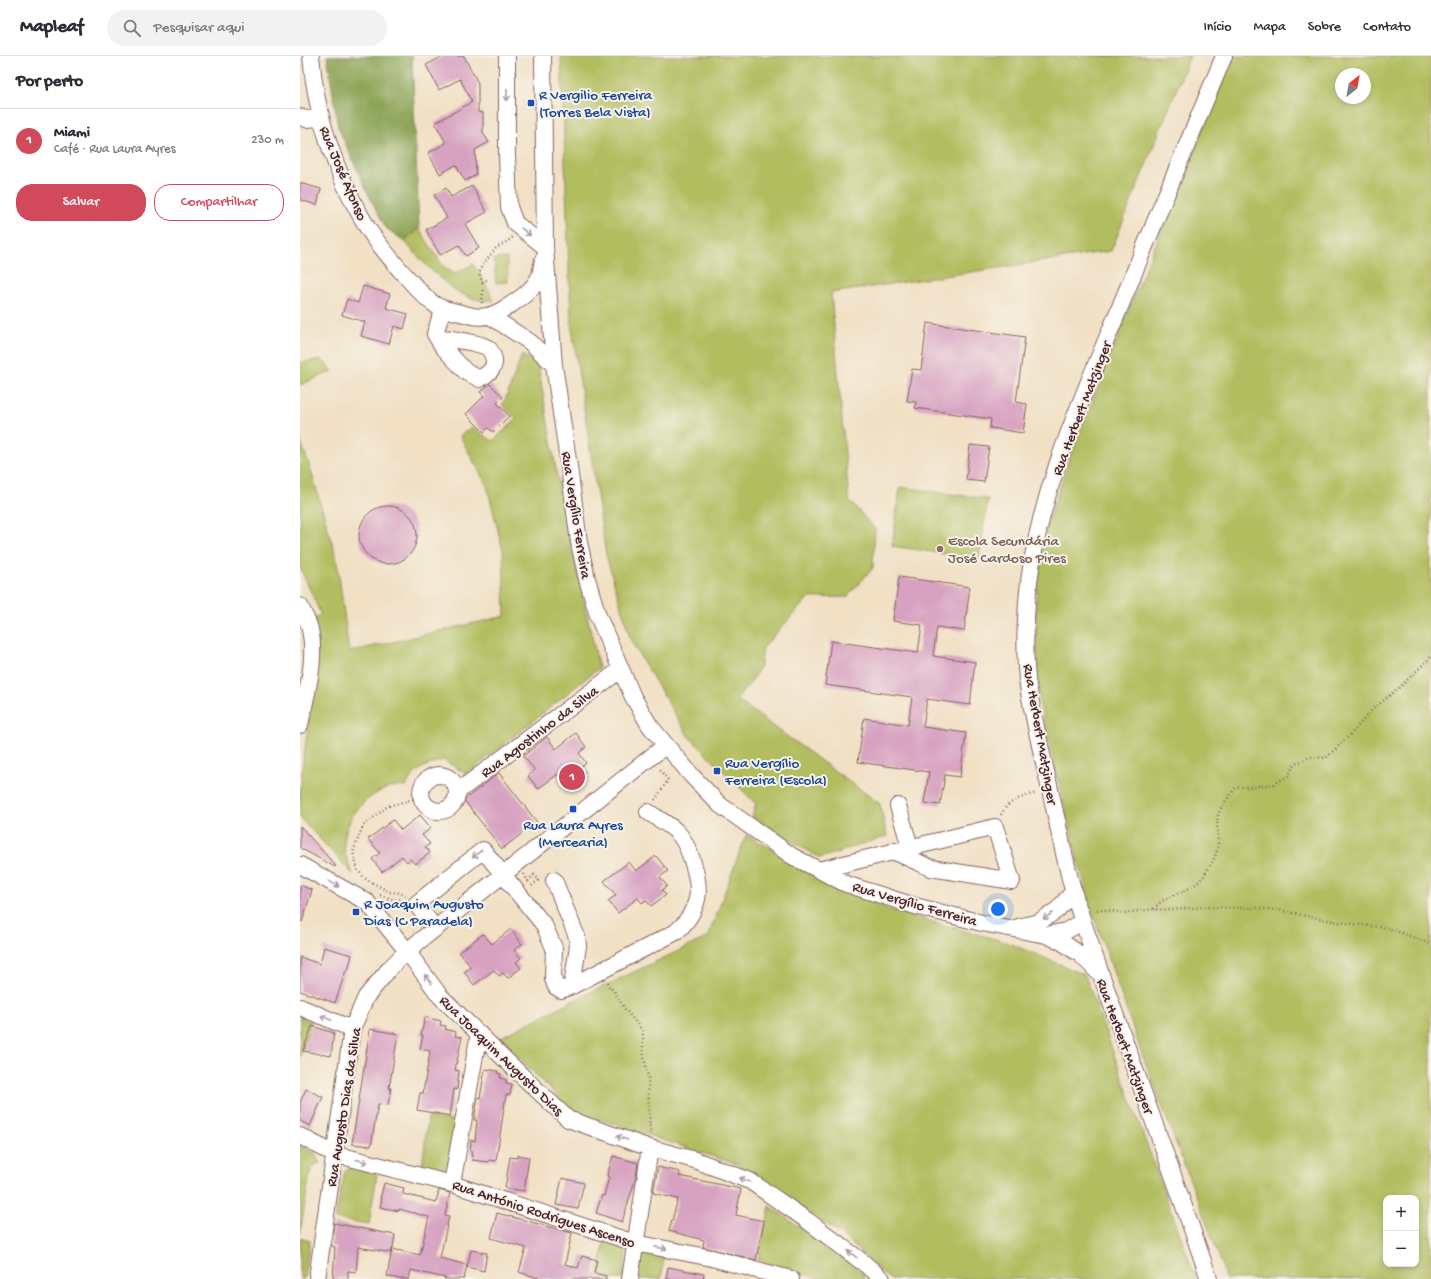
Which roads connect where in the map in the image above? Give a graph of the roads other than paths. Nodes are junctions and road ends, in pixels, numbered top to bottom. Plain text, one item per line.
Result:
1 (311, 56) edge
2 (507, 56) edge
3 (543, 56) edge
4 (1224, 56) edge
5 (307, 82) edge
6 (300, 117) edge
7 (320, 118) junction
8 (545, 247) junction
9 (443, 308) junction
10 (485, 316) junction
11 (437, 337) dead end
12 (554, 365) junction
13 (300, 606) edge
14 (306, 653) edge
15 (620, 670) junction
16 (300, 725) edge
17 (666, 745) junction
18 (457, 792) junction
19 (898, 806) dead end
20 (648, 812) road end
21 (910, 847) junction
22 (893, 851) junction
23 (300, 865) edge
24 (819, 870) junction
25 (503, 874) junction
26 (546, 880) road end
27 (1074, 891) junction
28 (1081, 916) junction
29 (435, 928) junction
30 (1014, 928) junction
31 (1046, 935) junction
32 (407, 951) junction
33 (1100, 973) junction
34 (572, 986) junction
35 (300, 1007) edge
36 (352, 1029) junction
37 (479, 1033) junction
38 (300, 1136) edge
39 (650, 1148) junction
40 (334, 1154) junction
41 (452, 1184) junction
42 (635, 1243) junction
43 (879, 1278) edge
44 (317, 1279) edge
45 (630, 1279) edge
46 (791, 1279) edge
47 (1209, 1279) edge

1 - 5 street, Rua José Afonso
2 -> 8 street
3 - 8 street
4 - 27 street, Rua Herbert Matzinger
5 - 7 street, Rua José Afonso
6 - 7 street
7 - 9 street, Rua José Afonso
8 - 10 street
8 - 12 street, Rua Vergílio Ferreira
9 - 10 street, Rua José Afonso
9 - 11 street
10 - 12 street, Rua José Afonso
12 - 15 street, Rua Vergílio Ferreira
13 - 14 street
14 - 16 street
15 - 17 street, Rua Vergílio Ferreira
15 - 18 street, Rua Agostinho da Silva
17 - 24 street, Rua Vergílio Ferreira
17 - 25 street, Rua Augusto Dias da Silva
18 - 18 street
19 - 21 street
20 - 34 street
21 - 22 street
21 - 22 street
22 - 24 street
23 -> 32 street, Rua Joaquim Augusto Dias
24 - 30 street, Rua Vergílio Ferreira
25 - 29 street, Rua Augusto Dias da Silva
25 -> 29 street
25 - 34 street
26 - 34 street
27 - 28 street, Rua Herbert Matzinger
27 -> 30 street, Rua Vergílio Ferreira
28 - 31 street, Rua Vergílio Ferreira
28 - 33 street, Rua Herbert Matzinger
29 - 32 street, Rua Augusto Dias da Silva
30 - 31 street, Rua Vergílio Ferreira
31 - 33 street, Rua Vergílio Ferreira
32 - 36 street, Rua Augusto Dias da Silva
37 -> 32 street, Rua Joaquim Augusto Dias
33 - 47 street, Rua Herbert Matzinger
36 -> 35 street
36 - 40 street, Rua Augusto Dias da Silva
39 -> 37 street, Rua Joaquim Augusto Dias
37 - 41 street
38 - 40 street, Rua António Rodrigues Ascenso
39 - 42 street
43 -> 39 street, Rua Joaquim Augusto Dias
40 -> 41 street, Rua António Rodrigues Ascenso
40 - 44 street, Rua Augusto Dias da Silva
41 - 42 street, Rua António Rodrigues Ascenso
42 - 45 street
42 -> 46 street, Rua António Rodrigues Ascenso

